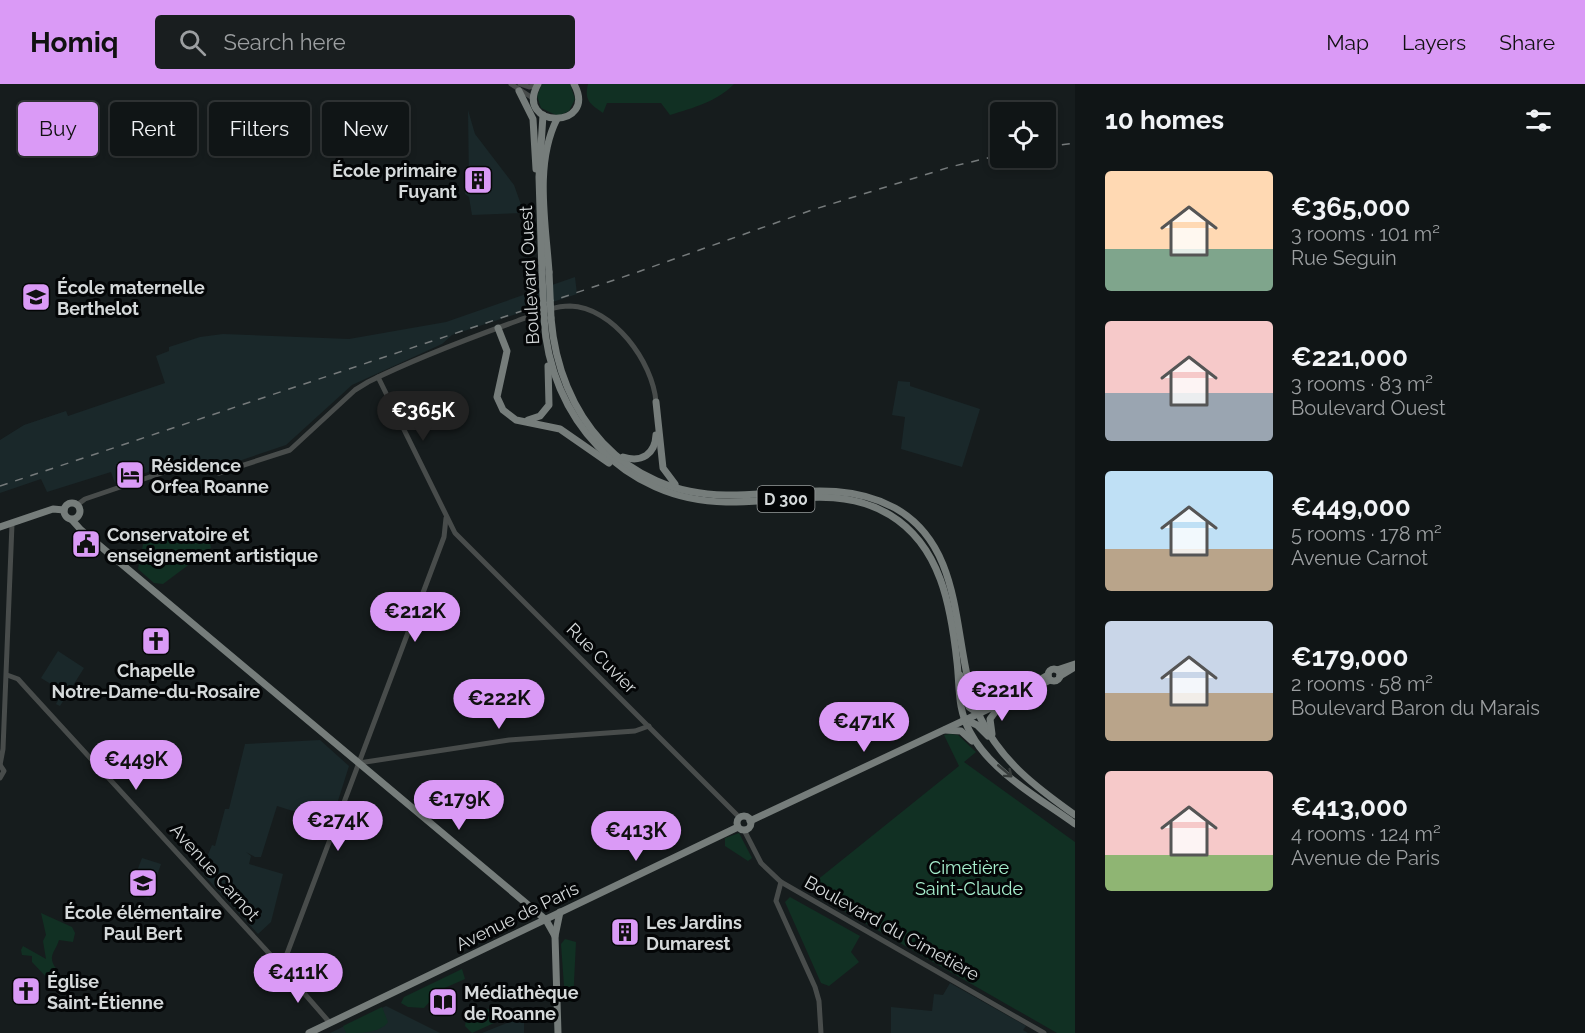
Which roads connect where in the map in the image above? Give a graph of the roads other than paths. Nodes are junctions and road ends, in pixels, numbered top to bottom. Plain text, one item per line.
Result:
1 (511, 84) edge
2 (574, 84) edge
3 (538, 85) edge
4 (520, 87) edge
5 (534, 99) junction
6 (543, 115) junction
7 (556, 119) junction
8 (541, 241) junction
9 (545, 273) junction
10 (547, 318) junction
11 (498, 328) junction
12 (546, 342) junction
13 (378, 378) junction
14 (657, 402) joint
15 (657, 414) junction
16 (522, 421) junction
17 (616, 454) junction
18 (632, 474) junction
19 (680, 488) junction
20 (77, 505) junction
21 (63, 510) junction
22 (446, 516) junction
23 (72, 520) junction
24 (12, 524) junction
25 (0, 527) edge
26 (957, 664) junction
27 (1075, 665) edge
28 (7, 675) junction
29 (968, 683) junction
30 (1004, 700) junction
31 (971, 716) junction
32 (649, 726) junction
33 (936, 732) junction
34 (994, 742) junction
35 (980, 748) junction
36 (359, 763) junction
37 (0, 765) edge
38 (0, 778) edge
39 (1075, 815) edge
40 (740, 818) junction
41 (750, 821) junction
42 (1075, 824) edge
43 (741, 829) junction
44 (781, 882) junction
45 (560, 912) junction
46 (546, 920) junction
47 (555, 936) junction
48 (285, 959) junction
49 (276, 962) junction
50 (284, 969) junction
51 (330, 1023) junction
52 (309, 1033) edge
53 (558, 1033) edge
54 (821, 1033) edge
55 (1044, 1033) edge

1 - 4 street
2 - 7 main road
3 - 4 street
3 - 5 main road
4 - 5 street
4 - 8 main road
5 - 6 main road
6 - 7 main road
6 - 8 main road, Boulevard Ouest
7 - 9 main road, Boulevard Ouest / D 300
8 - 9 main road, Boulevard Ouest / D 300
9 - 10 main road, Boulevard Ouest / D 300, bridge
10 - 12 main road, Boulevard Ouest / D 300
10 - 17 main road, Boulevard Ouest / D 300
11 - 13 street
11 - 14 street
11 - 16 main road
12 - 16 main road
12 - 18 main road, Boulevard Ouest / D 300
13 - 20 street
13 - 22 street, Rue Cuvier
14 - 15 main road
15 - 17 main road
15 - 19 main road
16 - 18 main road
17 - 19 main road, Boulevard Ouest / D 300
18 - 26 main road, Boulevard Ouest / D 300
19 - 29 main road, Boulevard Ouest / D 300
20 - 21 main road
20 - 23 main road
21 - 23 main road
21 - 24 main road
22 - 32 street, Rue Cuvier
22 - 36 street
23 - 36 main road
24 - 25 main road
24 - 28 street
26 - 31 main road
26 - 31 main road, Boulevard Ouest / D 300
27 - 30 main road
28 - 37 street
28 - 49 street, Avenue Carnot
29 - 30 main road
29 - 31 main road, Boulevard Ouest / D 300
30 - 31 main road
30 - 34 main road
31 - 33 main road
31 - 34 main road, Boulevard Ouest / D 300
31 - 34 main road
31 - 35 main road, Boulevard Ouest / D 300
32 - 36 street
32 - 40 street, Rue Cuvier
33 - 35 main road
33 - 41 main road
34 - 39 main road, Boulevard Ouest / D 300
35 -> 42 main road, Boulevard Ouest / D 300
36 - 46 main road
36 - 48 street
37 - 38 street
40 - 41 main road
40 - 43 main road
41 - 43 main road
43 - 44 street, Boulevard du Cimetière
43 - 45 main road, Avenue de Paris
44 - 54 street
44 - 55 street, Boulevard du Cimetière
45 - 46 main road, Avenue de Paris
45 - 47 main road
46 - 47 main road
46 - 51 main road, Avenue de Paris
47 - 53 main road
48 - 49 street
48 - 50 street
49 - 50 street
50 - 51 street
51 - 52 main road, Avenue de Paris

